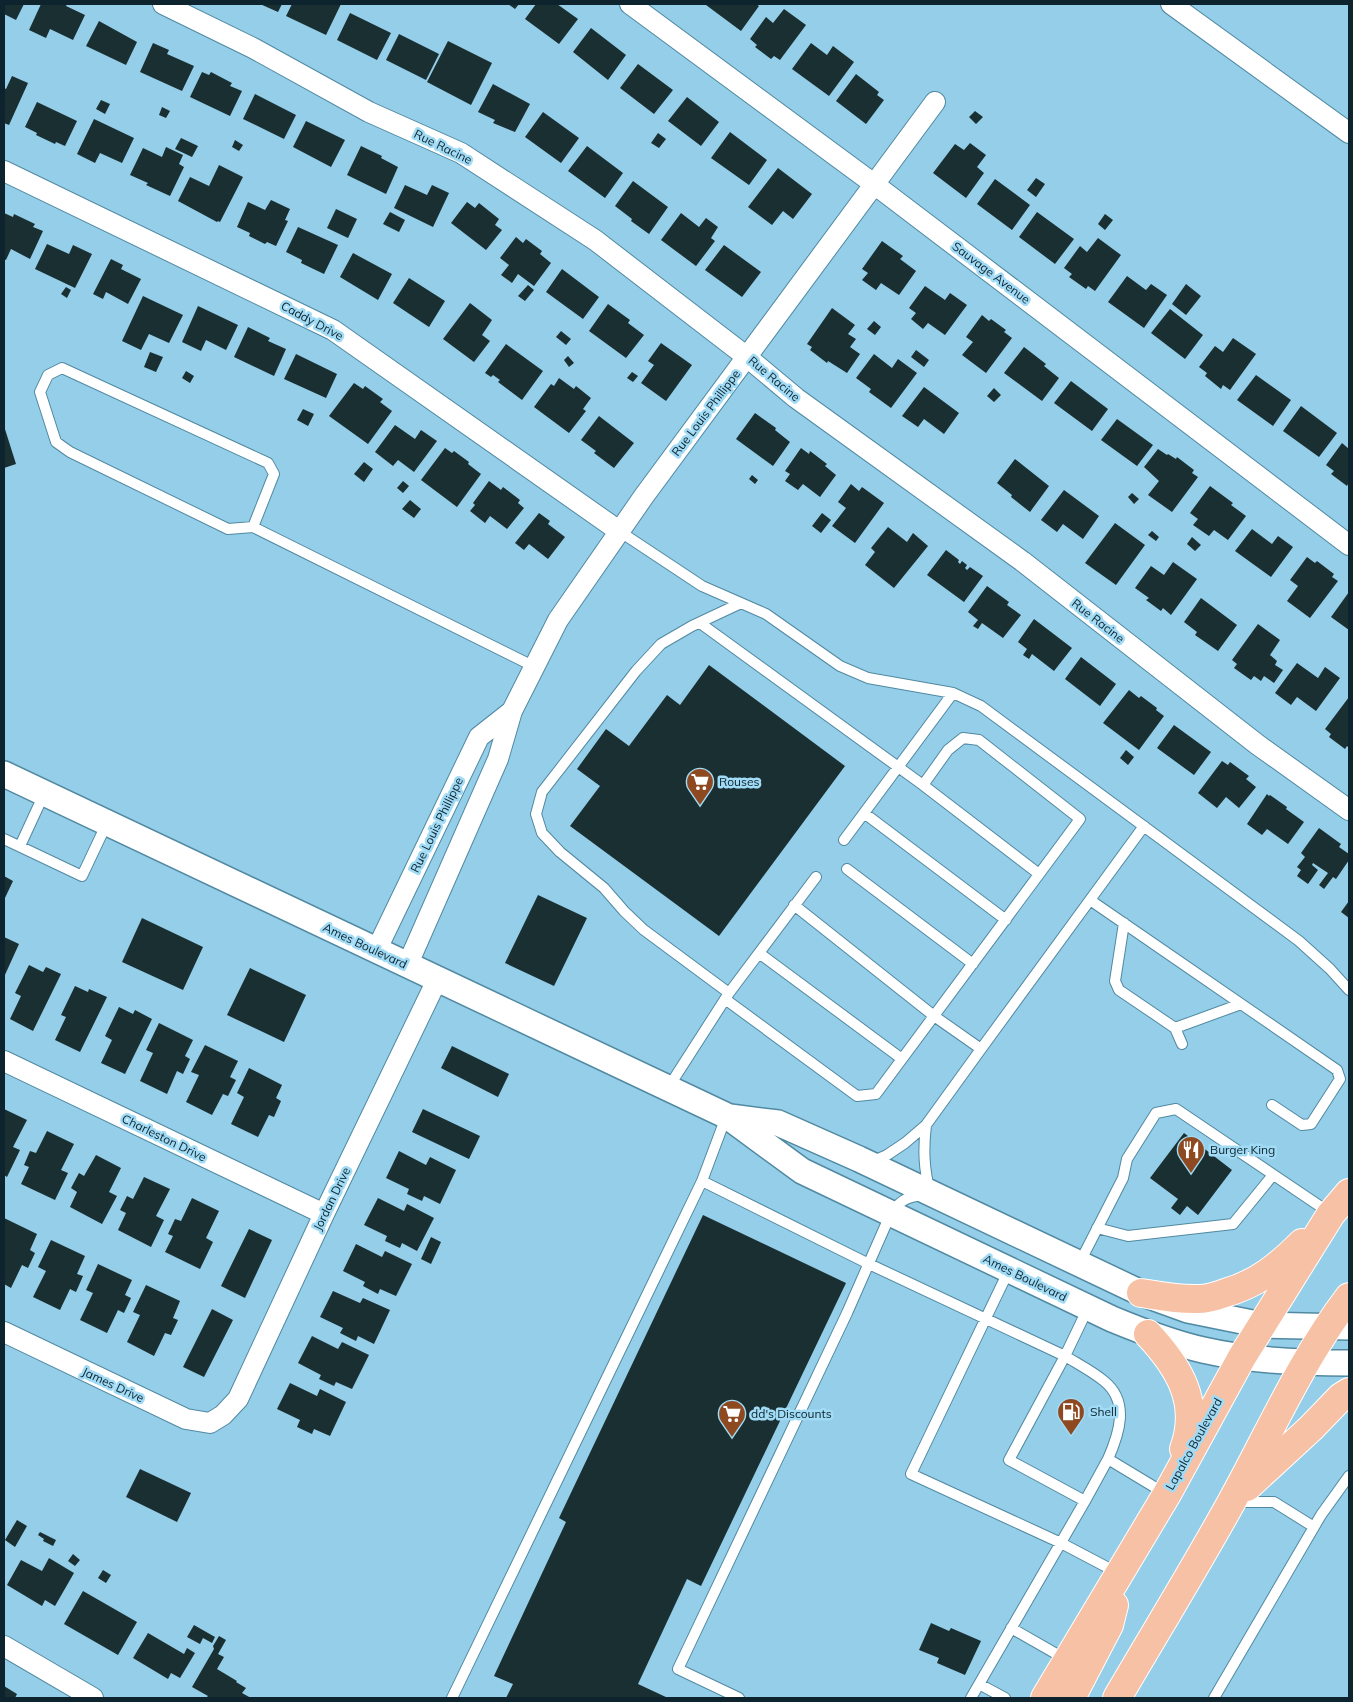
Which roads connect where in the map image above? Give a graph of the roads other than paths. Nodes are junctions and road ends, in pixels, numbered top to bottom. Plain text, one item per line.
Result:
1 (163, 4) edge
2 (630, 4) edge
3 (1171, 4) edge
4 (935, 102) dead end
5 (1349, 133) edge
6 (4, 172) edge
7 (874, 184) junction
8 (747, 357) junction
9 (253, 527) junction
10 (619, 532) junction
11 (1349, 545) edge
12 (741, 603) junction
13 (700, 622) junction
14 (534, 667) junction
15 (953, 693) junction
16 (512, 711) junction
17 (898, 768) junction
18 (4, 774) edge
19 (922, 785) junction
20 (44, 794) junction
21 (1349, 810) edge
22 (864, 813) junction
23 (107, 823) junction
24 (1144, 826) junction
25 (4, 839) edge
26 (844, 840) dead end
27 (20, 846) junction
28 (847, 869) dead end
29 (1040, 874) junction
30 (816, 877) dead end
31 (1090, 900) junction
32 (794, 905) junction
33 (1006, 920) junction
34 (1124, 923) junction
35 (376, 951) junction
36 (759, 953) junction
37 (973, 964) junction
38 (407, 966) junction
39 (438, 980) junction
40 (1349, 990) edge
41 (727, 996) junction
42 (1241, 1004) junction
43 (934, 1016) junction
44 (1175, 1028) junction
45 (1182, 1044) dead end
46 (981, 1049) junction
47 (902, 1059) junction
48 (4, 1062) edge
49 (668, 1088) junction
50 (1272, 1105) dead end
51 (727, 1116) junction
52 (926, 1125) junction
53 (868, 1164) junction
54 (1274, 1175) junction
55 (702, 1181) junction
56 (1349, 1193) edge
57 (930, 1194) junction
58 (891, 1213) junction
59 (324, 1214) junction
60 (1331, 1214) junction
61 (1097, 1228) junction
62 (869, 1264) junction
63 (1078, 1264) junction
64 (1009, 1270) junction
65 (1141, 1293) junction
66 (1349, 1297) edge
67 (1088, 1308) junction
68 (986, 1318) junction
69 (1262, 1324) junction
70 (1338, 1327) edge
71 (4, 1332) edge
72 (1148, 1334) junction
73 (1065, 1356) junction
74 (1242, 1357) junction
75 (1305, 1363) junction
76 (1349, 1363) edge
77 (1349, 1392) edge
78 (223, 1415) joint
79 (1108, 1459) junction
80 (1349, 1476) edge
81 (1167, 1494) junction
82 (1085, 1501) junction
83 (1232, 1502) junction
84 (1314, 1527) junction
85 (1060, 1543) junction
86 (1120, 1574) junction
87 (1011, 1628) junction
88 (4, 1646) edge
89 (1068, 1660) junction
90 (978, 1684) junction
91 (93, 1698) edge
92 (452, 1698) edge
93 (739, 1698) edge
94 (970, 1698) edge
95 (1006, 1698) edge
96 (1045, 1698) edge
97 (1071, 1698) edge
98 (1117, 1698) edge
99 (1214, 1698) edge

1 - 8 street, Rue Racine
2 - 7 street, Sauvage Avenue
3 - 5 street
4 - 7 street, Rue Louis Phillippe
6 - 10 street, Caddy Drive
7 - 8 street, Rue Louis Phillippe
7 - 11 street, Sauvage Avenue
8 - 10 street, Rue Louis Phillippe
8 - 21 street, Rue Racine
9 - 9 lane
9 - 14 lane
10 - 12 lane
10 - 14 street, Rue Louis Phillippe
12 - 13 lane
12 - 15 lane
13 - 17 lane
13 - 41 lane
14 - 16 street, Rue Louis Phillippe
15 - 17 lane
15 - 24 lane
16 - 35 street, Rue Louis Phillippe
16 - 38 street, Rue Louis Phillippe
17 - 19 lane
17 - 22 lane
18 - 20 street, Ames Boulevard
19 - 29 lane
19 - 29 lane
20 - 23 street, Ames Boulevard
20 - 27 lane
22 - 26 lane
22 - 33 lane
23 - 27 lane
23 - 35 street, Ames Boulevard
24 - 31 lane
24 - 40 lane
25 - 27 lane
28 - 37 lane
29 - 33 lane
30 - 32 lane
31 - 34 lane
31 - 46 lane
32 - 36 lane
32 - 43 lane
33 - 37 lane
34 - 42 lane
34 - 44 lane
35 - 38 street, Ames Boulevard
36 - 41 lane
36 - 47 lane
37 - 43 lane
38 - 39 street, Ames Boulevard
39 - 49 street, Ames Boulevard
39 - 59 street, Jordan Drive
41 - 47 lane
41 - 49 lane
42 - 44 lane
42 - 50 lane
43 - 46 lane
43 - 47 lane
44 - 45 lane
46 - 52 lane
48 - 59 street, Charleston Drive
49 - 51 street, Ames Boulevard
51 - 53 street, Ames Boulevard
51 - 55 lane
51 - 58 street, Ames Boulevard
52 - 53 lane
52 - 57 lane
53 - 57 street, Ames Boulevard
54 - 60 lane
54 - 61 lane
54 - 61 lane
55 - 62 lane
55 - 92 lane
56 - 60 main road, Lapalco Boulevard
57 - 58 lane
57 - 63 street, Ames Boulevard
58 - 62 lane
58 - 64 street, Ames Boulevard
59 - 78 street, Jordan Drive
60 - 65 main road
60 - 69 main road, Lapalco Boulevard
61 - 63 lane
62 - 68 lane
62 - 93 lane
63 - 65 street, Ames Boulevard
64 - 67 street, Ames Boulevard
64 - 68 lane
65 - 69 street, Ames Boulevard
66 - 70 main road
67 - 72 street, Ames Boulevard
67 - 73 lane
68 - 73 lane
68 - 85 lane
69 - 70 street, Ames Boulevard
69 - 74 main road, Lapalco Boulevard
70 - 75 main road
71 - 78 street, James Drive
72 - 74 street, Ames Boulevard
72 - 81 main road
73 - 79 lane
73 - 82 lane
74 - 75 street, Ames Boulevard
74 - 81 main road, Lapalco Boulevard
75 - 76 street, Ames Boulevard
75 - 83 main road
77 - 83 main road
79 - 81 lane
79 - 82 lane
80 - 84 lane
81 - 86 main road, Lapalco Boulevard
82 - 85 lane
83 - 84 lane
83 - 98 main road
84 - 99 lane
85 - 86 lane
85 - 87 lane
86 - 89 main road, Lapalco Boulevard
86 - 97 main road
87 - 89 lane
87 - 90 lane
88 - 91 street
89 - 96 main road, Lapalco Boulevard
90 - 94 lane
90 - 95 lane

